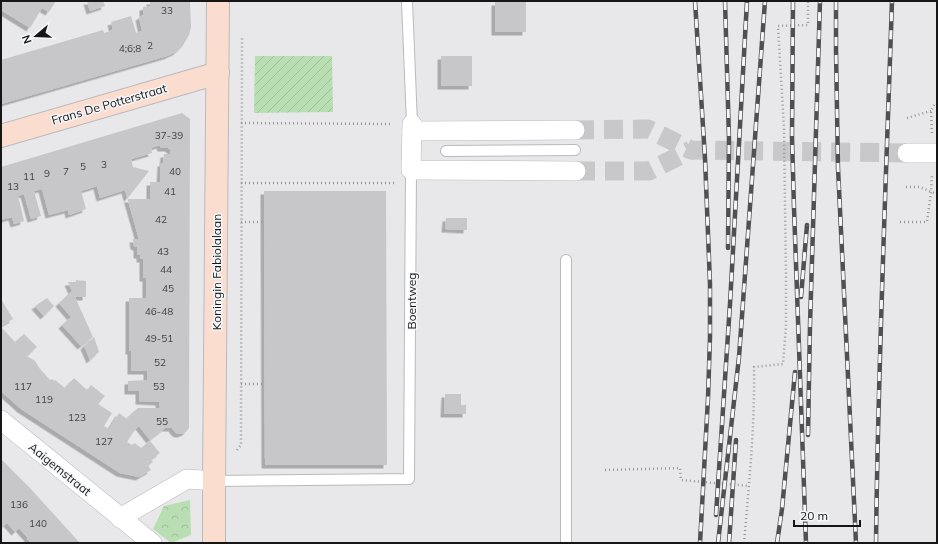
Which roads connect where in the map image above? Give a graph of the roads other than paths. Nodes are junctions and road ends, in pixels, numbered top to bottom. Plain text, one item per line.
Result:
1 (218, 1) edge
2 (407, 1) edge
3 (218, 72) junction
4 (412, 128) junction
5 (575, 130) tunnel mouth
6 (1, 136) edge
7 (575, 150) dead end
8 (446, 151) dead end
9 (907, 153) tunnel mouth
10 (937, 153) edge
11 (576, 171) tunnel mouth
12 (411, 177) junction
13 (566, 260) dead end
14 (1, 420) edge
15 (214, 481) junction
16 (120, 518) junction
17 (152, 543) edge
18 (214, 543) edge
19 (566, 543) edge

1 - 3 street, Koningin Fabiolalaan
2 - 4 lane
3 - 6 street, Frans De Potterstraat
3 - 15 street, Koningin Fabiolalaan
4 - 5 street
4 - 12 street, Boentweg
7 - 8 lane
9 - 10 street
11 - 12 street
12 - 15 lane, Boentweg
13 - 19 lane
14 - 16 street, Aaigemstraat
15 - 16 street
15 - 18 street, Koningin Fabiolalaan
16 - 17 street, Aaigemstraat

